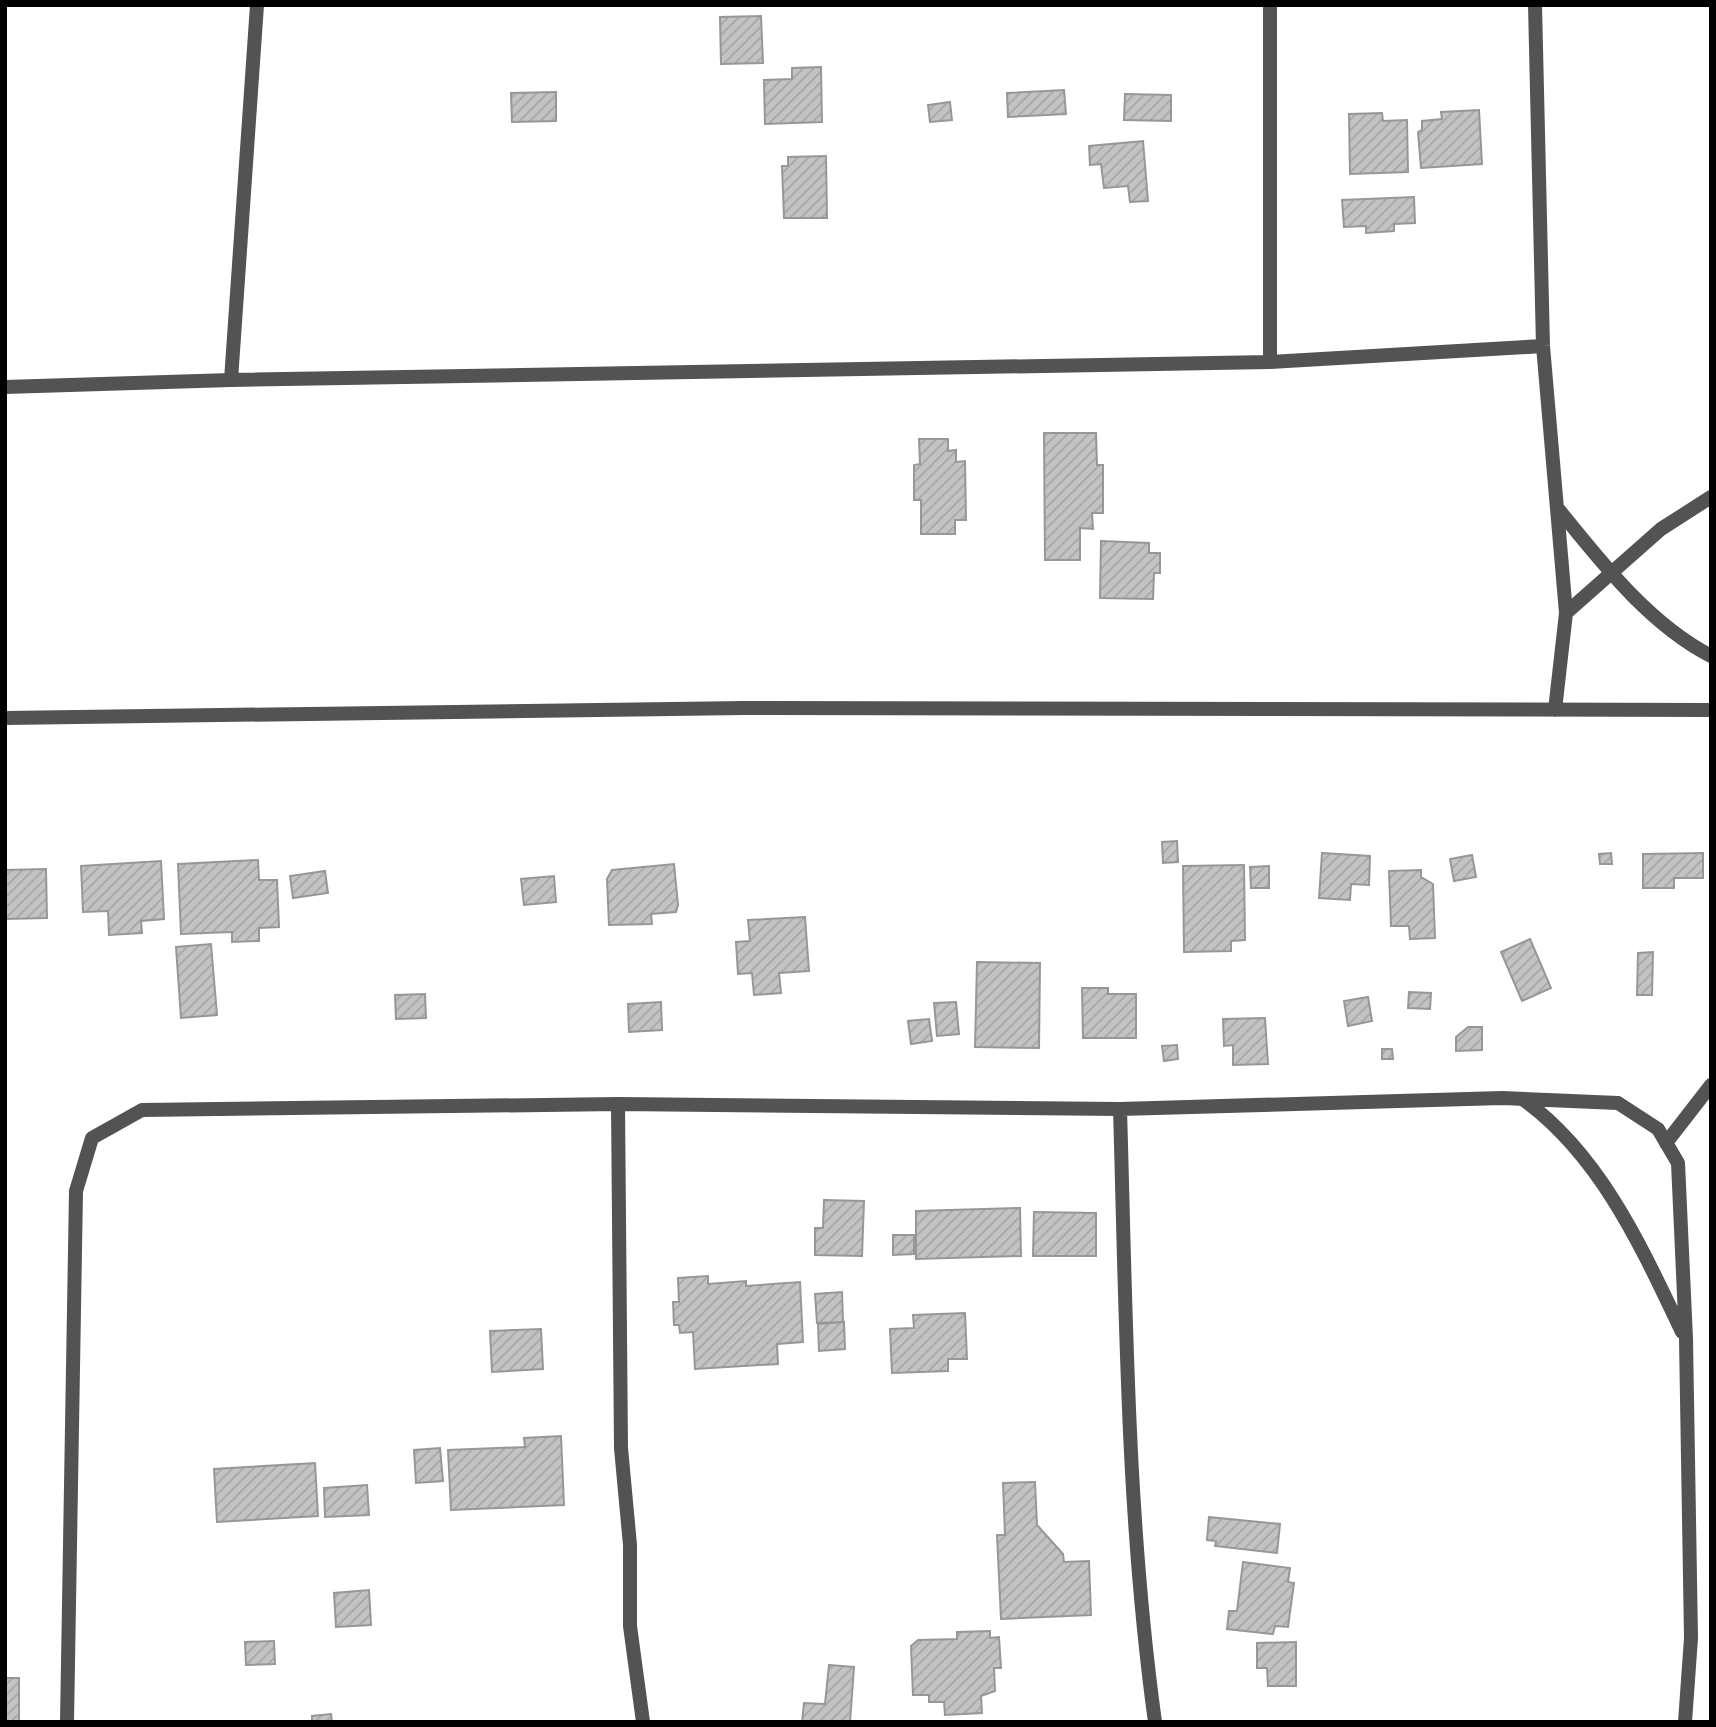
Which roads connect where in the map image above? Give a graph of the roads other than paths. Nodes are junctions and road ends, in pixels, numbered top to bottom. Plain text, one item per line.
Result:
1 (257, 5) edge
2 (1270, 5) edge
3 (1535, 5) edge
4 (1543, 346) junction
5 (1270, 362) junction
6 (231, 380) junction
7 (5, 387) edge
8 (1711, 497) edge
9 (1559, 510) junction
10 (1611, 574) junction
11 (1566, 614) junction
12 (1711, 656) edge
13 (1555, 710) junction
14 (1711, 710) edge
15 (5, 718) edge
16 (1711, 1085) edge
17 (1524, 1100) junction
18 (618, 1104) junction
19 (1120, 1109) junction
20 (1666, 1143) junction
21 (1686, 1339) junction
22 (67, 1722) edge
23 (643, 1722) edge
24 (1155, 1722) edge
25 (1685, 1722) edge

1 - 6 street
2 - 5 street
3 - 4 street
4 - 5 street
4 - 9 street
5 - 6 street
6 - 7 street
8 - 10 street
9 - 10 street
9 - 11 street
10 - 11 street
10 - 12 street
11 - 13 street
13 - 14 street
13 - 15 street
16 - 20 street
17 - 19 street
17 - 20 street
17 - 21 street
18 - 19 street
18 - 22 street
18 - 23 street
19 - 24 street
20 - 21 street
21 - 25 street

